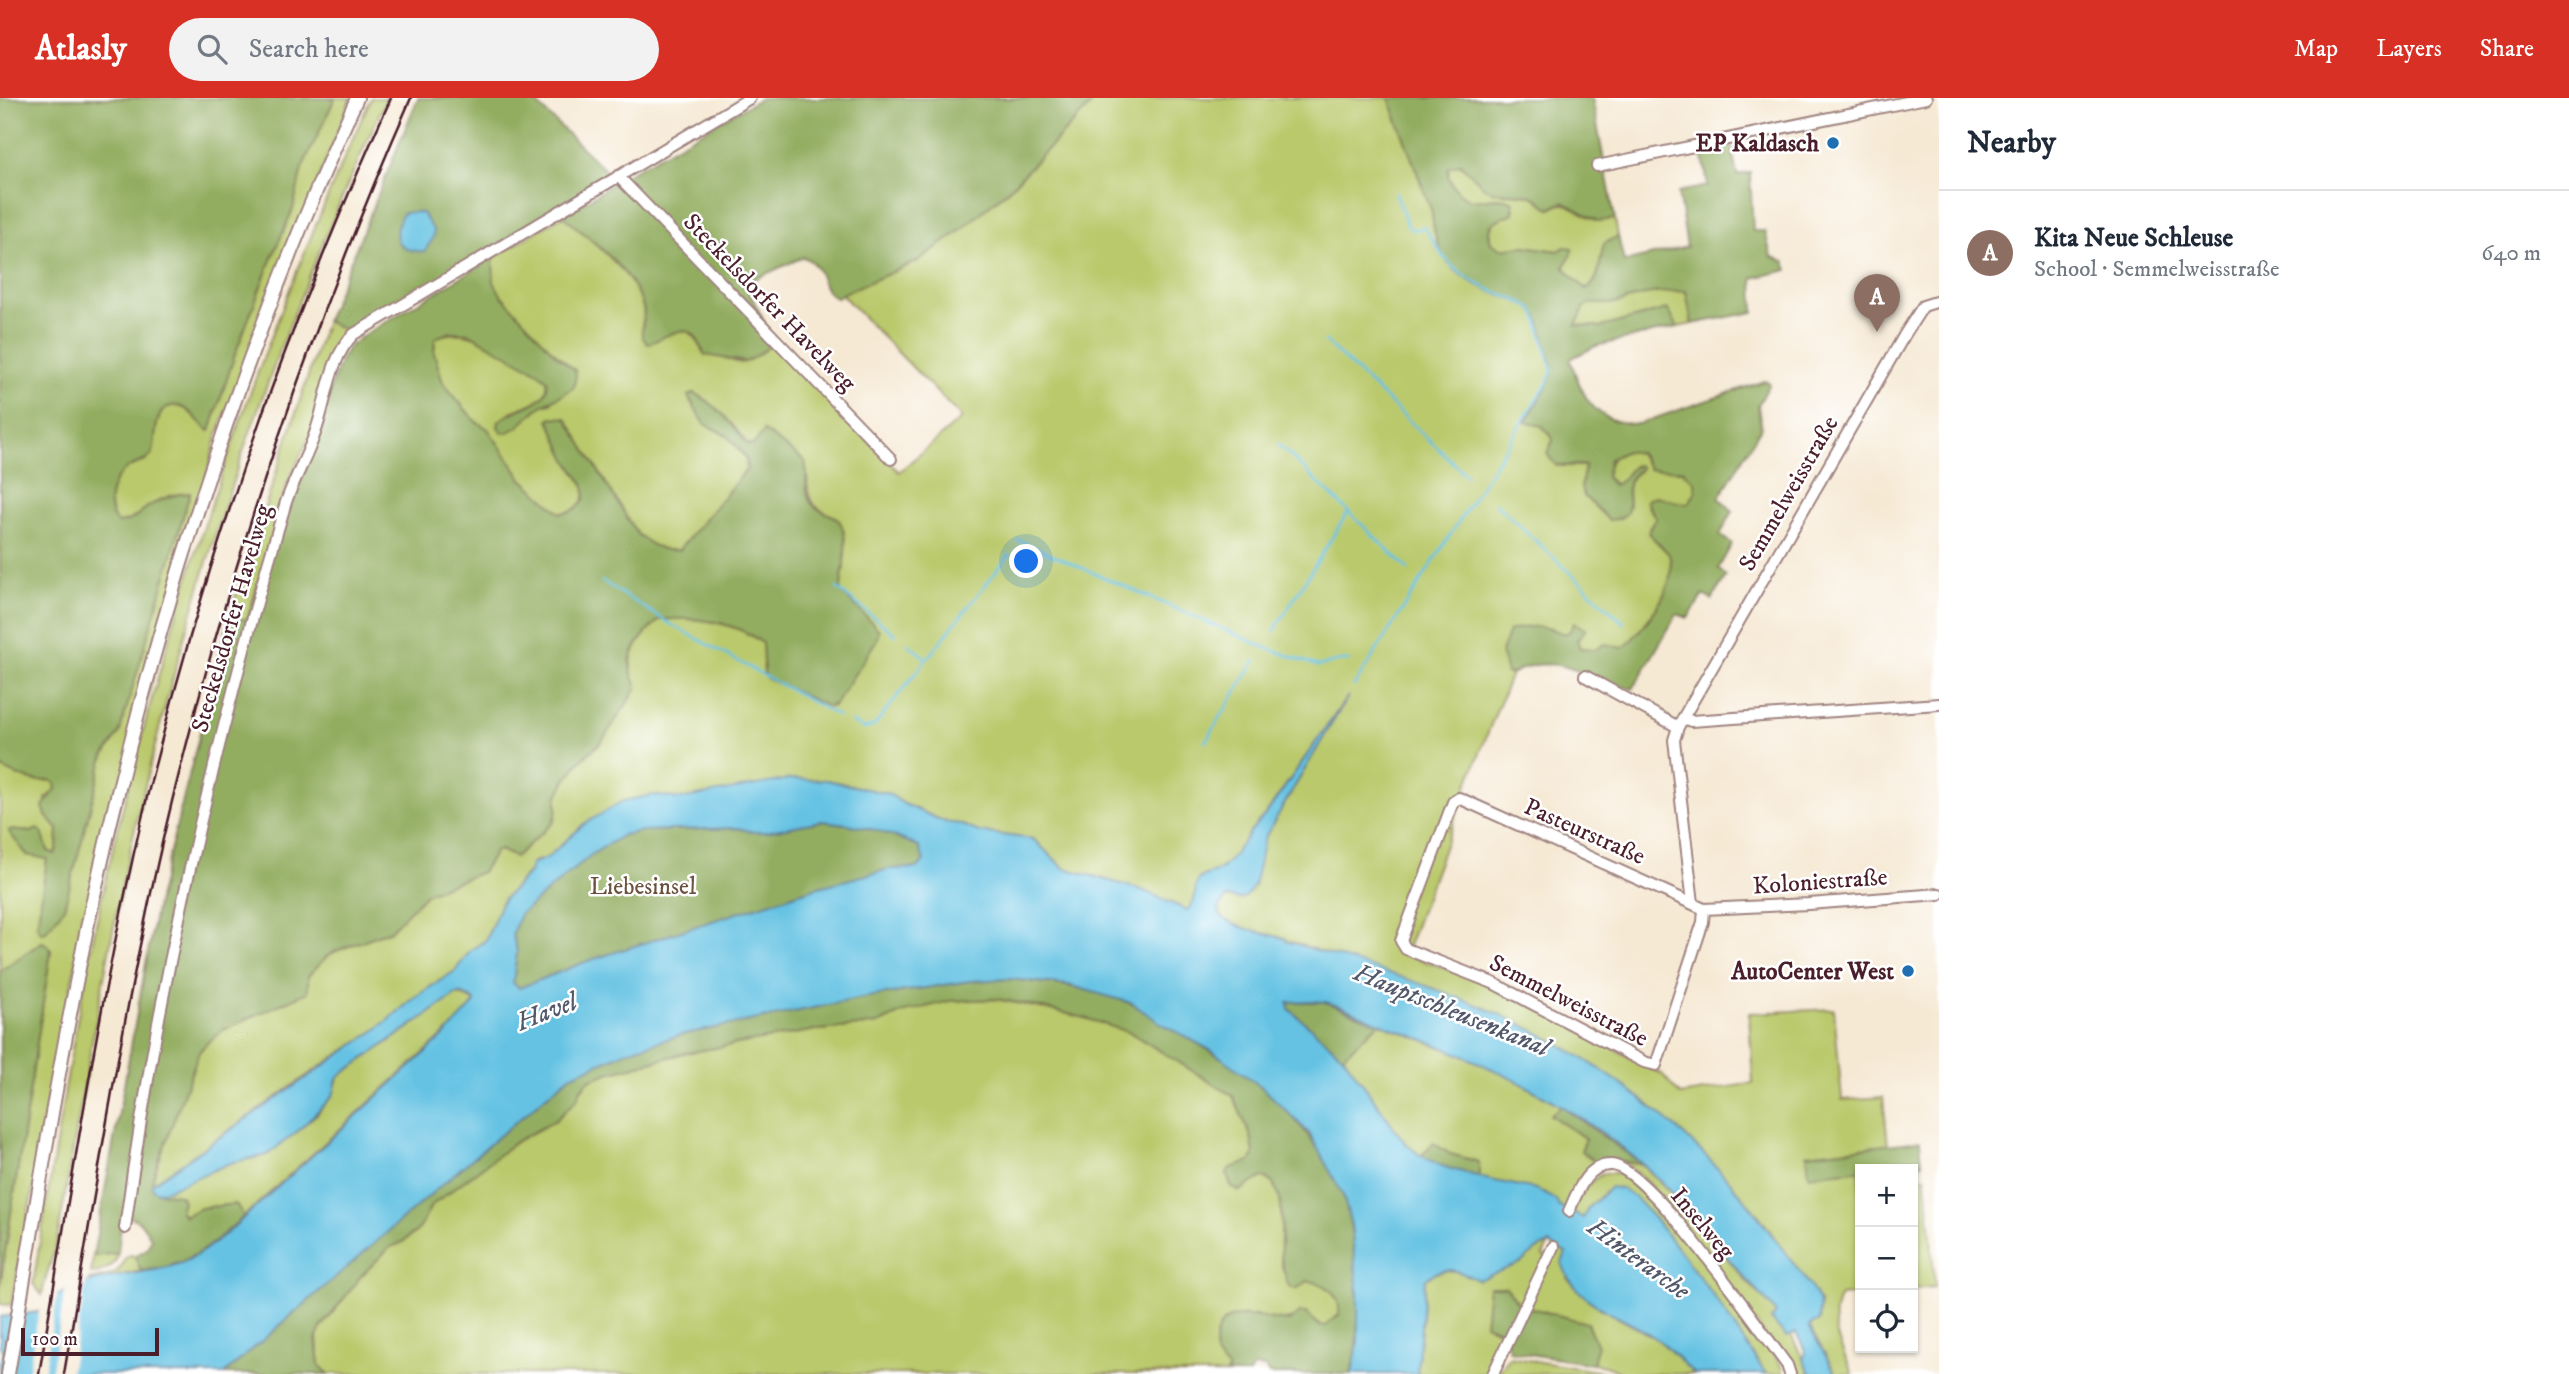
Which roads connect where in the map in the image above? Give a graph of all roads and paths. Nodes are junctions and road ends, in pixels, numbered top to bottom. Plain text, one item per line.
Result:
1 (357, 98) edge
2 (750, 98) edge
3 (1926, 98) edge
4 (1597, 166) dead end
5 (618, 176) junction
6 (1939, 301) edge
7 (891, 459) dead end
8 (1585, 676) dead end
9 (1939, 704) edge
10 (1681, 723) junction
11 (1459, 798) joint
12 (1939, 894) edge
13 (1693, 903) junction
14 (1704, 909) junction
15 (1569, 1211) dead end
16 (125, 1227) dead end
17 (1553, 1247) dead end
18 (8, 1374) edge
19 (1493, 1374) edge
20 (1790, 1374) edge

1 - 18 main road
2 - 5 street, Steckelsdorfer Havelweg
3 - 4 street
5 - 7 street, Steckelsdorfer Havelweg
5 - 16 street, Steckelsdorfer Havelweg
6 - 10 street, Semmelweisstraße
8 - 10 street
9 - 10 street
10 - 13 street, Semmelweisstraße
11 - 13 street, Pasteurstraße
11 - 14 street, Semmelweisstraße
12 - 14 street, Koloniestraße
13 - 14 street
15 - 20 street, Inselweg
17 - 19 street

